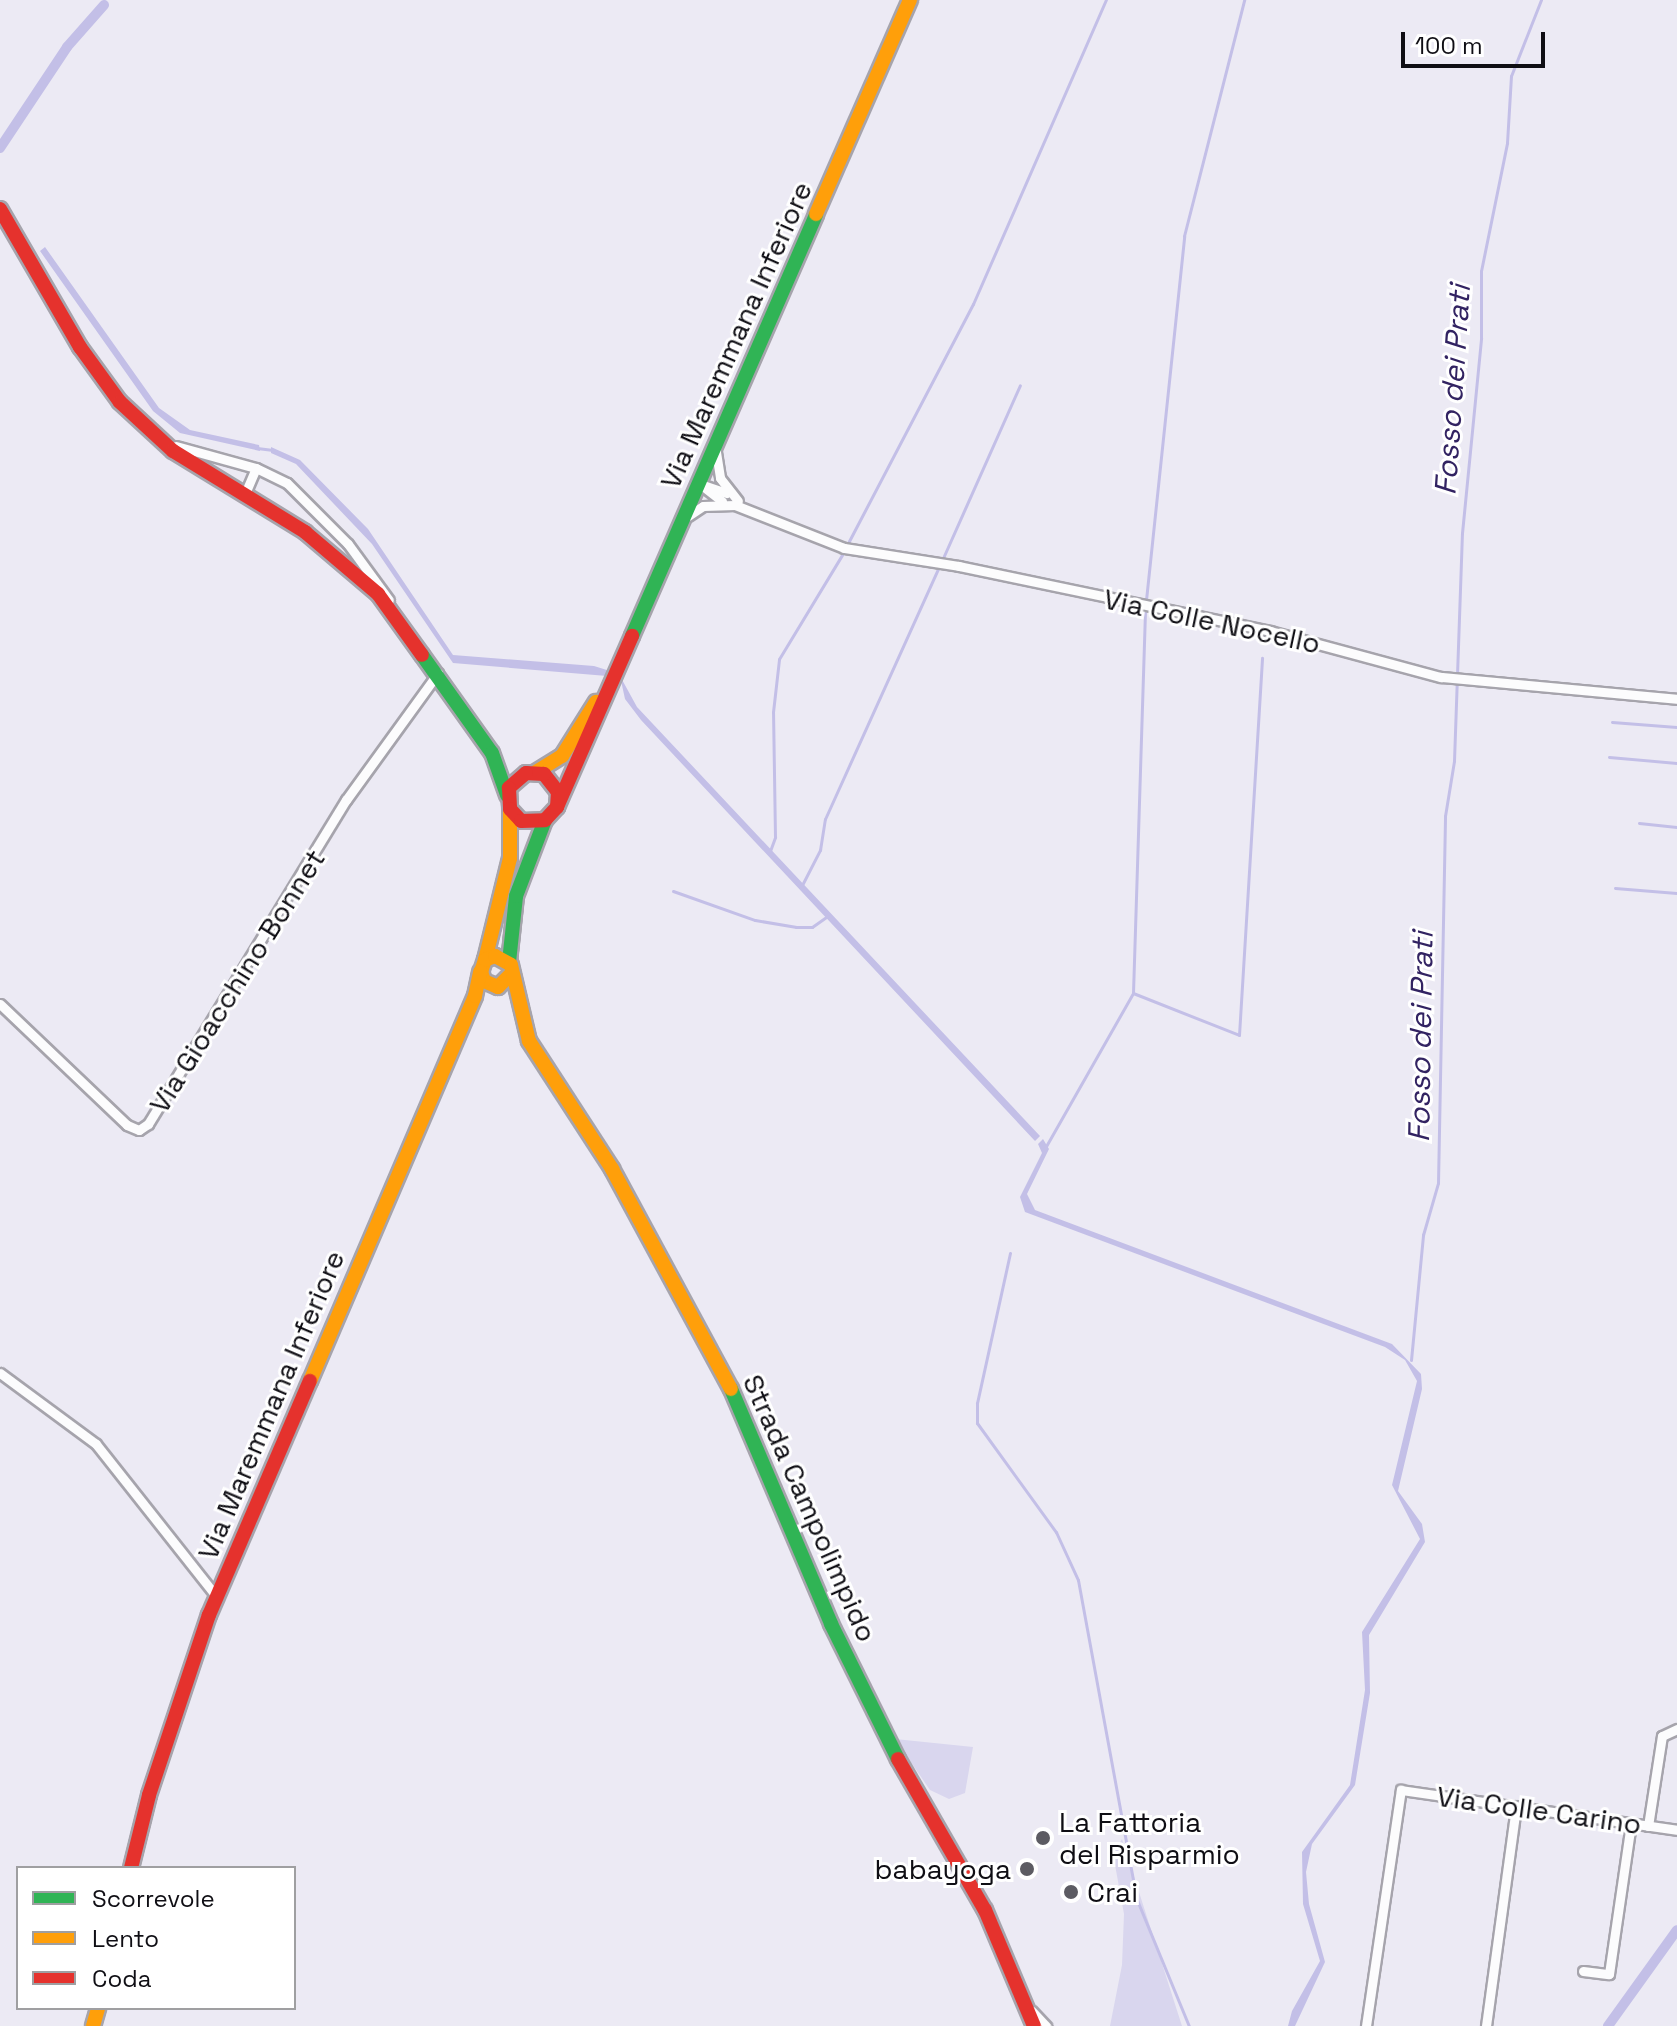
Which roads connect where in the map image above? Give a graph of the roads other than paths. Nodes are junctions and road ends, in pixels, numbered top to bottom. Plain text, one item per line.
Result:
1 (910, 0) edge
2 (0, 209) edge
3 (152, 434) junction
4 (716, 445) junction
5 (256, 468) junction
6 (700, 484) junction
7 (244, 496) junction
8 (736, 503) junction
9 (683, 521) junction
10 (400, 620) junction
11 (438, 673) junction
12 (607, 690) junction
13 (1677, 699) edge
14 (492, 753) junction
15 (531, 772) junction
16 (509, 802) junction
17 (557, 807) junction
18 (545, 820) junction
19 (483, 966) junction
20 (511, 968) junction
21 (493, 987) junction
22 (475, 996) junction
23 (0, 1004) edge
24 (522, 1025) junction
25 (0, 1373) edge
26 (217, 1597) junction
27 (1677, 1729) edge
28 (1516, 1806) junction
29 (1631, 1824) junction
30 (1648, 1826) junction
31 (1677, 1830) edge
32 (132, 1866) edge
33 (1583, 1971) dead end
34 (1025, 2003) junction
35 (1034, 2026) edge
36 (1046, 2026) edge
37 (1366, 2026) edge
38 (1486, 2026) edge

1 - 4 main road, Via Maremmana Inferiore
2 - 3 main road
3 - 5 street
3 - 7 main road
4 - 6 main road, Via Maremmana Inferiore
4 - 8 street
5 - 7 street
5 - 10 street
6 - 8 street, Via Colle Nocello
6 - 9 main road, Via Maremmana Inferiore
7 - 10 main road
8 - 9 street
8 - 13 street, Via Colle Nocello
9 - 12 main road, Via Maremmana Inferiore
10 - 11 main road
11 - 14 main road
11 - 23 street, Via Gioacchino Bonnet
12 - 15 main road, Via Maremmana Inferiore
12 - 17 main road, Via Maremmana Inferiore
14 - 15 main road
14 - 16 main road, Via Maremmana Inferiore
15 - 16 main road
15 - 17 main road
16 - 18 main road
16 - 19 main road, Via Maremmana Inferiore
17 - 18 main road
18 - 20 main road, Strada Campolimpido
19 - 20 main road
19 - 21 main road
19 - 22 main road, Via Maremmana Inferiore
20 - 21 main road
20 - 24 main road, Strada Campolimpido
21 - 22 main road
21 - 24 main road
22 - 26 main road, Via Maremmana Inferiore
24 - 34 main road, Strada Campolimpido
25 - 26 street
26 - 32 main road, Via Maremmana Inferiore
27 - 30 street
28 - 29 street, Via Colle Carino
28 - 37 street, Via Colle Carino
28 - 38 street
29 - 30 street, Via Colle Carino
29 - 33 street
30 - 31 street, Via Colle Carino
34 - 35 main road, Strada Campolimpido
34 - 36 street

